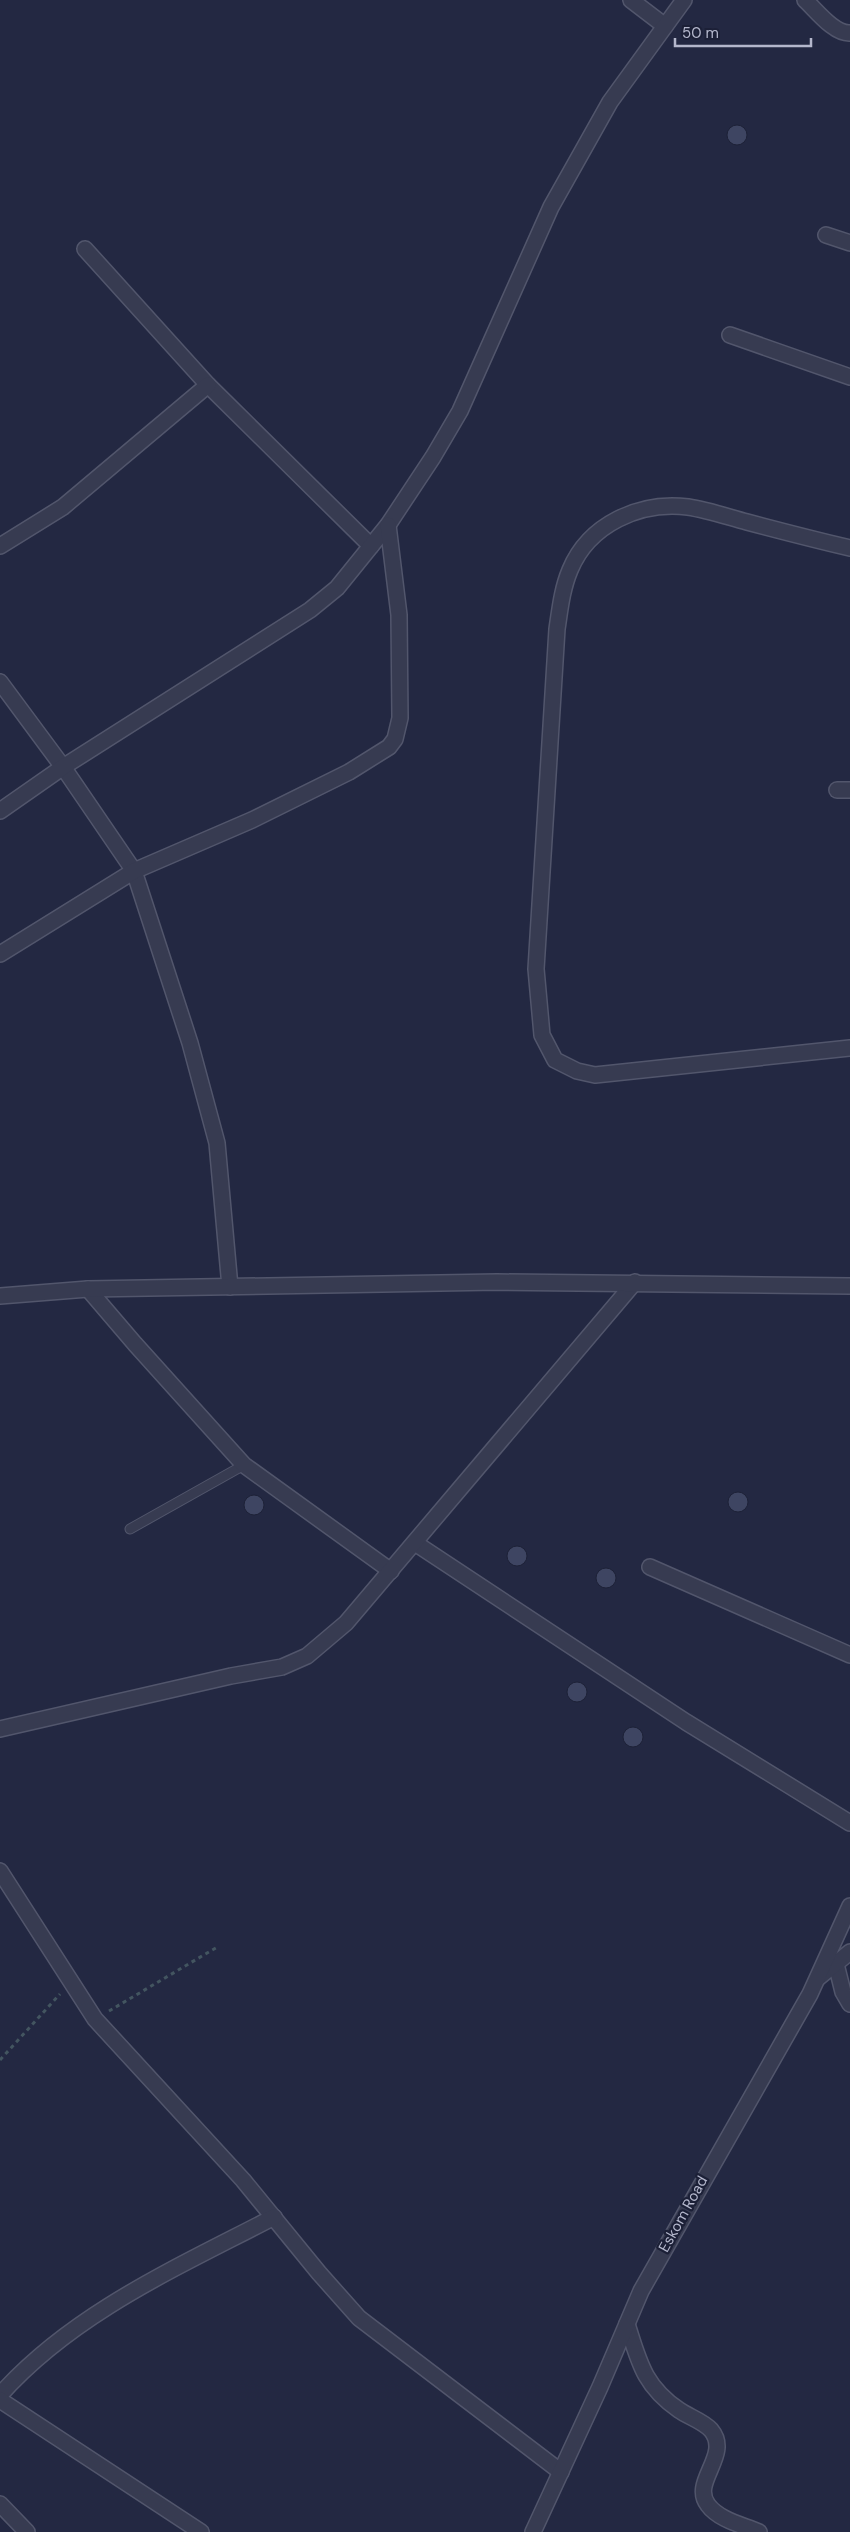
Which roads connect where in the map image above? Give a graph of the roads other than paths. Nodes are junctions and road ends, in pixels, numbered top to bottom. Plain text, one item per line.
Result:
1 (632, 0) edge
2 (684, 0) edge
3 (804, 0) edge
4 (665, 26) junction
5 (850, 33) edge
6 (826, 235) dead end
7 (850, 243) edge
8 (85, 249) dead end
9 (730, 335) dead end
10 (850, 378) edge
11 (208, 385) junction
12 (388, 525) junction
13 (0, 546) edge
14 (371, 546) junction
15 (850, 548) edge
16 (0, 682) edge
17 (63, 767) junction
18 (0, 811) edge
19 (134, 872) junction
20 (0, 954) edge
21 (850, 1048) edge
22 (635, 1282) junction
23 (850, 1286) edge
24 (230, 1287) junction
25 (88, 1288) junction
26 (0, 1296) edge
27 (244, 1465) junction
28 (130, 1529) dead end
29 (415, 1543) junction
30 (650, 1567) dead end
31 (391, 1571) junction
32 (850, 1655) edge
33 (0, 1730) edge
34 (850, 1823) edge
35 (0, 1871) edge
36 (850, 1906) edge
37 (850, 1952) edge
38 (836, 1964) junction
39 (815, 1981) junction
40 (850, 2004) edge
41 (274, 2217) junction
42 (627, 2324) junction
43 (0, 2395) edge
44 (0, 2400) edge
45 (561, 2472) junction
46 (0, 2504) edge
47 (27, 2532) edge
48 (201, 2532) edge
49 (533, 2532) edge
50 (759, 2532) edge

1 - 4 street
2 - 4 street
3 - 5 street
4 - 12 street
6 - 7 street
8 - 11 street
9 - 10 street
11 - 13 street
11 - 14 street
12 - 14 street
12 - 19 street
14 - 17 street
15 - 21 street
16 - 17 street
17 - 18 street
17 - 19 street
19 - 20 street
19 - 24 street
22 - 23 street
22 - 24 street
22 - 29 street
24 - 25 street
25 - 26 street
25 - 27 street
27 - 28 lane
27 - 31 street
29 - 31 street
29 - 34 street
30 - 32 street
31 - 33 street
35 - 41 street
36 - 39 street, Eskom Road
37 - 38 street
38 - 39 street
38 - 40 street
39 - 42 street, Eskom Road
41 - 43 street
41 - 45 street
42 - 45 street, Eskom Road
42 - 50 street
44 - 48 street
45 - 49 street, Eskom Road
46 - 47 street

